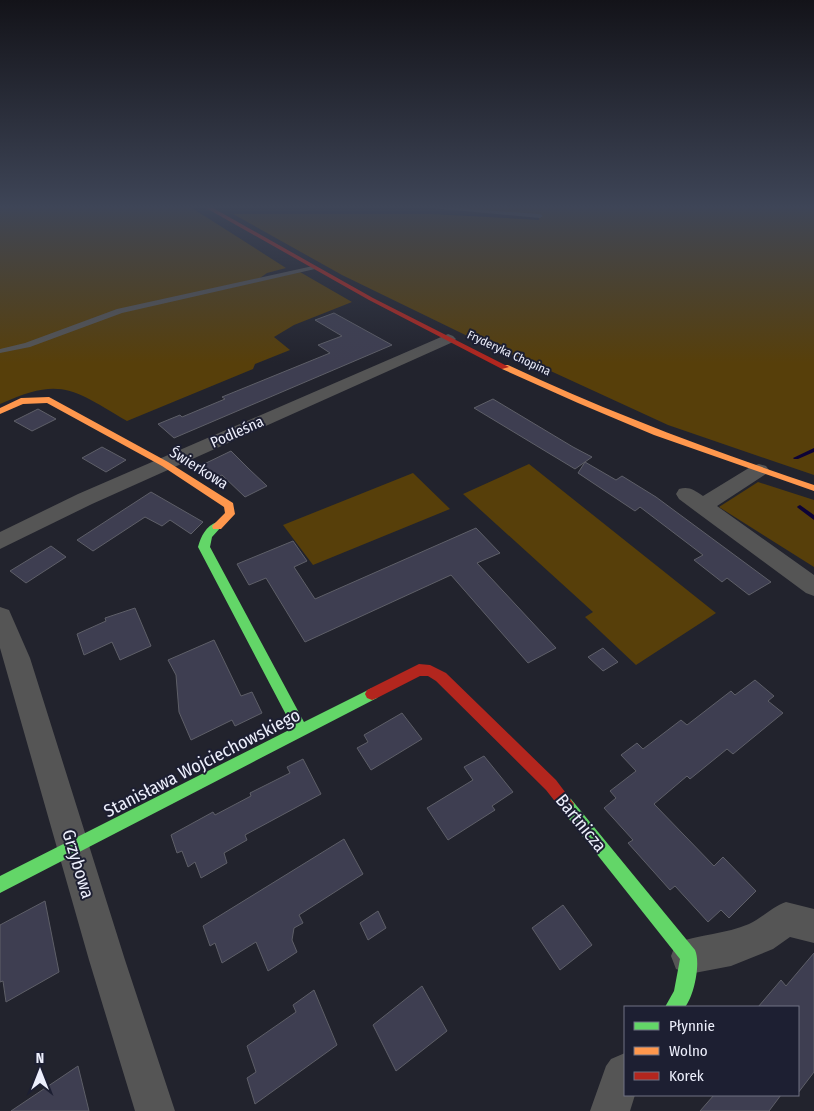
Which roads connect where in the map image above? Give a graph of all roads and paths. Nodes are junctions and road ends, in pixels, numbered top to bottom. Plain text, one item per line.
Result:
1 (299, 260) edge
2 (313, 268) junction
3 (448, 339) junction
4 (0, 351) edge
5 (0, 411) edge
6 (164, 464) junction
7 (759, 470) junction
8 (814, 488) edge
9 (0, 541) edge
10 (814, 587) edge
11 (0, 617) edge
12 (419, 670) joint
13 (302, 731) junction
14 (74, 848) junction
15 (0, 885) edge
16 (814, 926) edge
17 (689, 956) junction
18 (675, 1006) edge
19 (624, 1074) edge
20 (155, 1111) edge
21 (610, 1111) edge

1 - 2 street, Fryderyka Chopina
2 - 3 street, Fryderyka Chopina
2 - 4 lane
3 - 6 street, Podleśna
3 - 7 street, Fryderyka Chopina
5 - 6 street, Świerkowa
6 - 9 street, Podleśna
6 - 13 street, Świerkowa
7 - 8 street, Fryderyka Chopina
7 - 10 street
11 - 14 street, Grzybowa
12 - 13 street, Stanisława Wojciechowskiego
12 - 17 street, Bartnicza
13 - 14 street, Stanisława Wojciechowskiego
14 - 15 street, Stanisława Wojciechowskiego
14 - 20 street, Grzybowa
16 - 17 street
17 - 18 street
19 - 21 street

